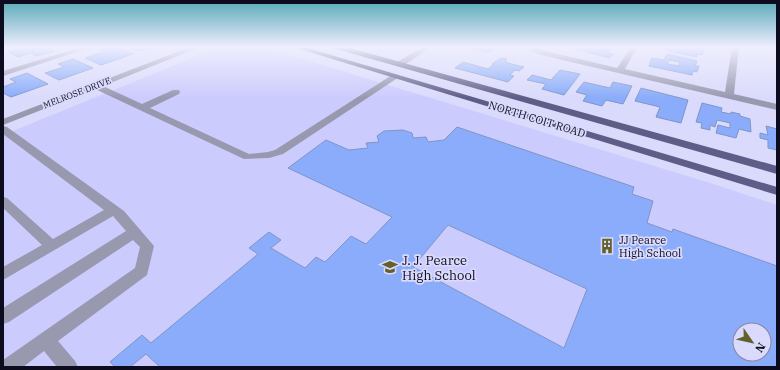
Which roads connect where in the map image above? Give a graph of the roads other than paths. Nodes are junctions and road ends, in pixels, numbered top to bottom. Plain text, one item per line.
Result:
1 (34, 64) edge
2 (151, 64) edge
3 (354, 64) edge
4 (400, 64) edge
5 (597, 64) edge
6 (623, 64) edge
7 (734, 64) edge
8 (620, 70) junction
9 (3, 74) edge
10 (396, 77) junction
11 (95, 86) junction
12 (176, 92) dead end
13 (729, 96) junction
14 (777, 107) edge
15 (142, 108) junction
16 (3, 122) edge
17 (3, 129) edge
18 (777, 170) edge
19 (777, 191) edge
20 (3, 201) edge
21 (114, 210) junction
22 (135, 232) junction
23 (52, 246) junction
24 (3, 274) edge
25 (3, 317) edge
26 (45, 340) junction
27 (8, 367) edge
28 (69, 367) edge

1 - 9 street
2 - 11 street, MELROSE DRIVE
3 - 10 main road, NORTH COIT ROAD
4 - 18 main road, NORTH COIT ROAD
5 - 8 street
6 - 8 street
7 - 13 street
8 - 13 street
10 - 15 street
10 - 19 main road, NORTH COIT ROAD
11 - 15 street
11 - 16 street, MELROSE DRIVE
12 - 15 street
13 - 14 street
17 - 21 street
20 - 23 street
21 - 22 street
21 - 23 street
22 - 25 street
22 - 26 street
23 - 24 street
26 - 27 street
26 - 28 street

